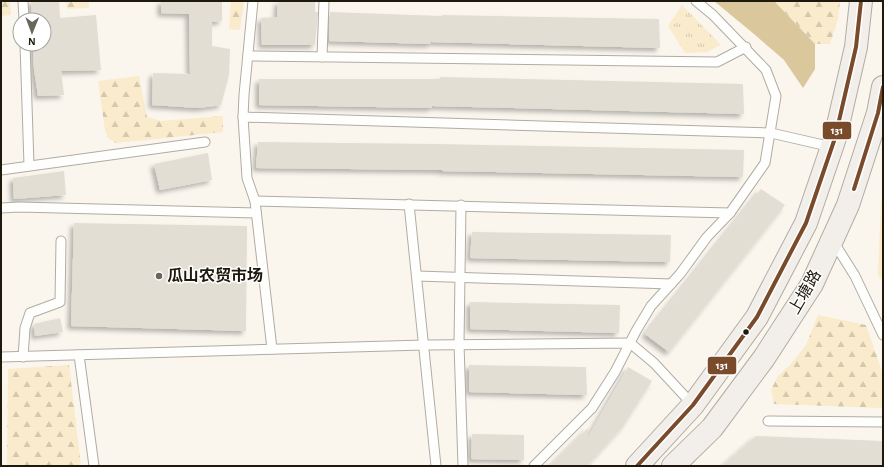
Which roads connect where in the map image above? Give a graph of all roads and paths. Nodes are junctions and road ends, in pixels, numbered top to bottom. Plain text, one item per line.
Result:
1 (23, 1) edge
2 (254, 1) edge
3 (324, 1) edge
4 (696, 1) edge
5 (861, 1) edge
6 (24, 12) edge
7 (746, 47) junction
8 (25, 52) edge
9 (248, 56) junction
10 (322, 57) junction
11 (883, 87) edge
12 (243, 117) junction
13 (770, 133) junction
14 (205, 142) dead end
15 (832, 147) junction
16 (29, 165) junction
17 (1, 170) edge
18 (255, 200) junction
19 (409, 204) junction
20 (461, 205) junction
21 (1, 208) edge
22 (730, 212) junction
23 (256, 213) junction
24 (833, 240) junction
25 (61, 241) dead end
26 (417, 276) junction
27 (460, 278) junction
28 (671, 284) junction
29 (883, 335) edge
30 (630, 343) junction
31 (460, 344) junction
32 (424, 345) junction
33 (272, 349) junction
34 (79, 355) junction
35 (1, 357) edge
36 (23, 357) junction
37 (694, 405) junction
38 (768, 421) dead end
39 (883, 422) edge
40 (94, 466) edge
41 (436, 466) edge
42 (462, 466) edge
43 (534, 466) edge
44 (637, 466) edge
45 (673, 466) edge

1 - 6 lane
2 - 9 lane
3 - 10 lane
4 - 7 lane
5 - 15 main road, 上塘路
7 - 10 lane
7 - 13 lane
8 - 16 lane
9 - 10 lane
9 - 12 lane
11 - 24 main road, 上塘路
12 - 13 lane
12 - 18 lane
13 - 15 lane
13 - 22 lane
14 - 16 lane
15 - 37 main road, 上塘路
16 - 17 lane
18 - 19 lane
18 - 23 lane
19 - 20 lane
19 - 26 lane
20 - 22 lane
20 - 27 lane
21 - 23 lane
22 - 28 lane
23 - 33 lane
24 - 29 lane
24 - 45 main road, 上塘路
25 - 36 lane
26 - 27 lane
26 - 32 lane
27 - 28 lane
27 - 31 lane
28 - 30 lane
30 - 31 lane
30 - 37 lane
30 - 43 lane
31 - 32 lane
31 - 42 lane
32 - 33 lane
32 - 41 lane
33 - 34 lane
34 - 36 lane
34 - 40 lane
35 - 36 lane
37 - 44 main road, 上塘路
38 - 39 lane

